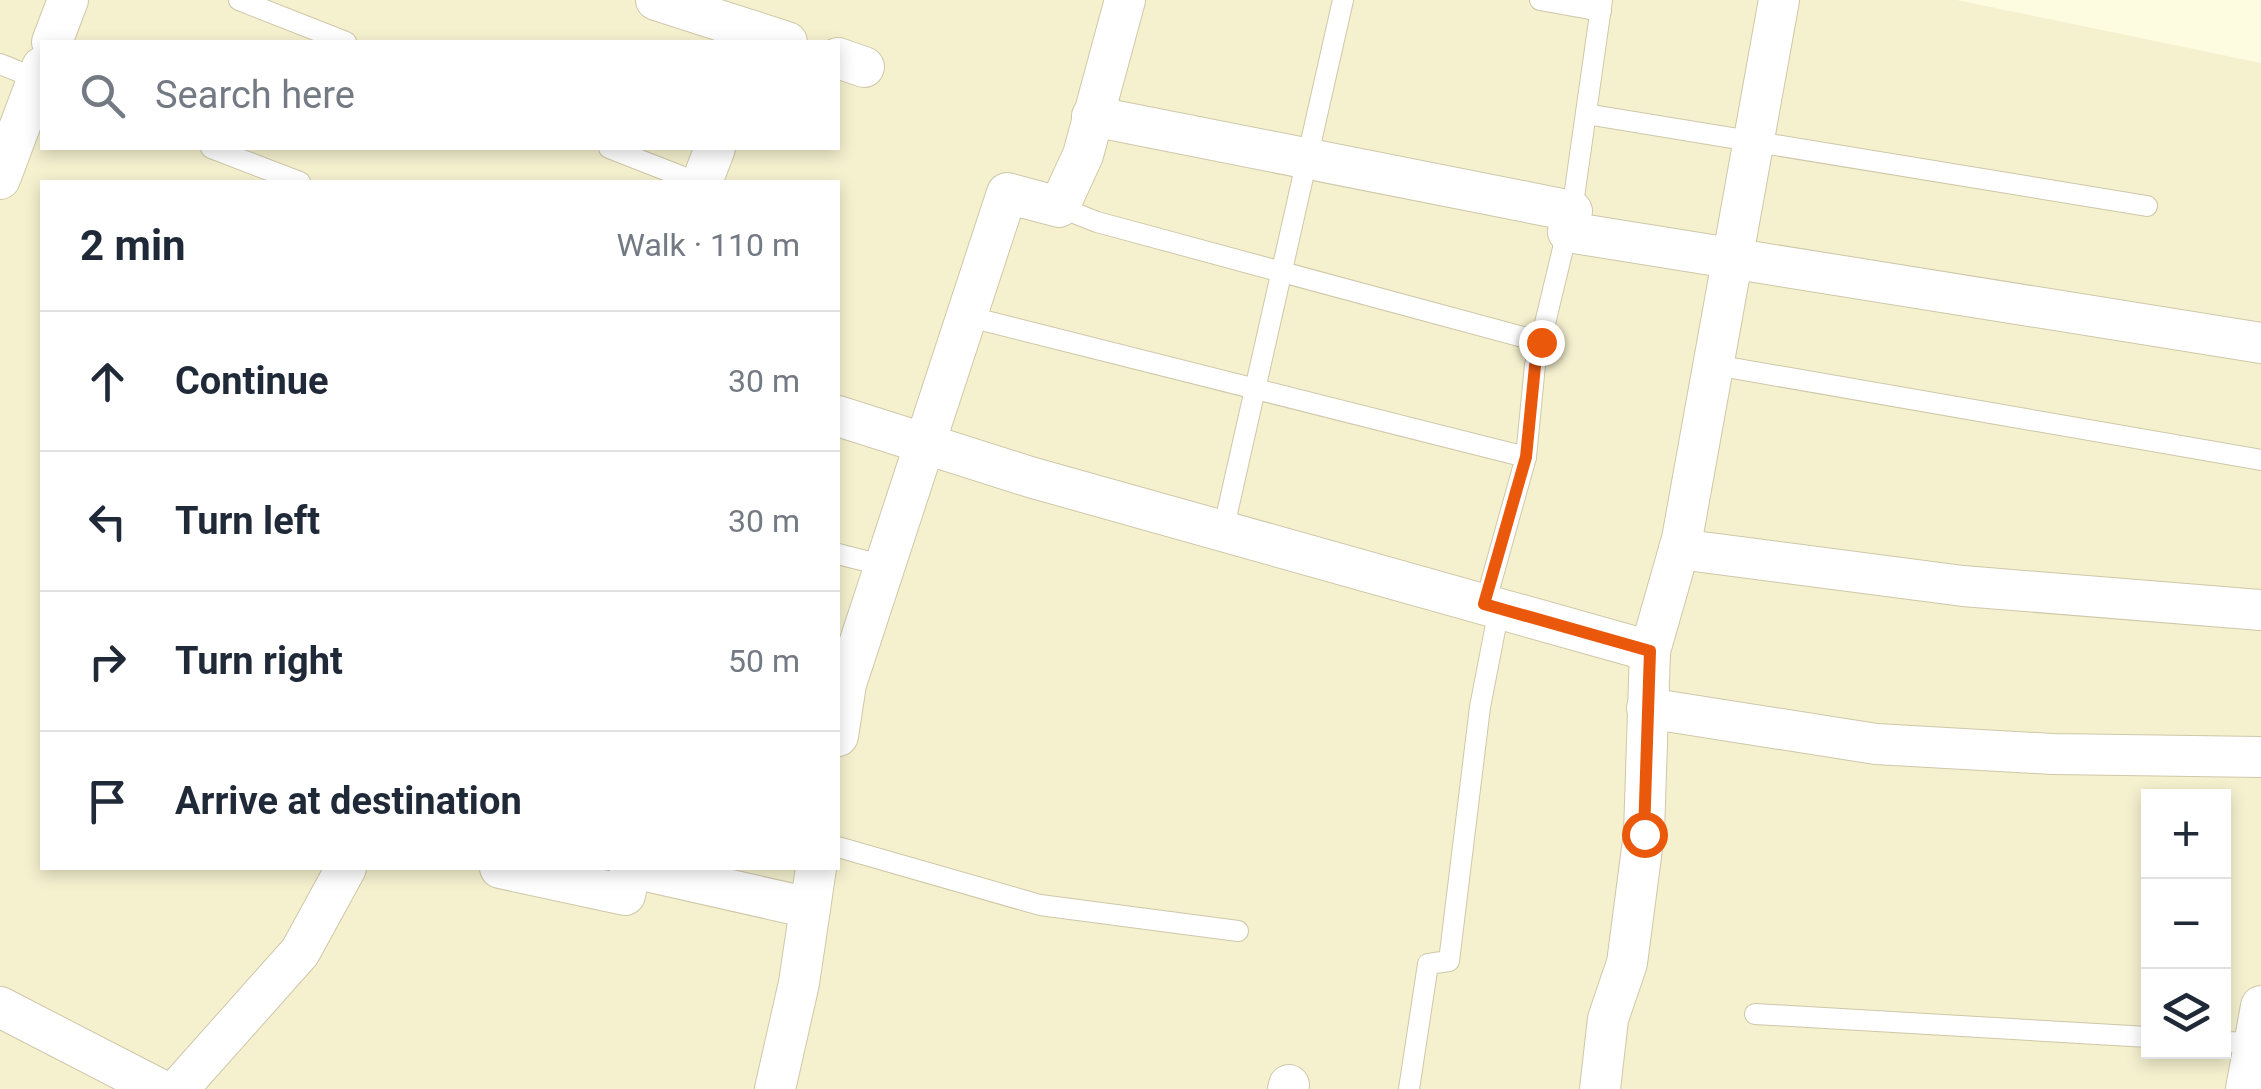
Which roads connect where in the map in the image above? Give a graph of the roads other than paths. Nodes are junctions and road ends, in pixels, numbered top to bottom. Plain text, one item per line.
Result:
1 (68, 0) edge
2 (239, 0) edge
3 (656, 0) edge
4 (1125, 0) edge
5 (1343, 0) edge
6 (1540, 0) edge
7 (1779, 0) edge
8 (1601, 5) edge
9 (766, 30) edge
10 (54, 40) edge
11 (341, 40) edge
12 (0, 64) edge
13 (40, 68) edge
14 (40, 78) edge
15 (1586, 114) junction
16 (1092, 116) junction
17 (1755, 142) junction
18 (216, 150) edge
19 (614, 150) edge
20 (714, 150) edge
21 (1306, 161) junction
22 (0, 179) edge
23 (295, 180) edge
24 (694, 180) edge
25 (700, 180) edge
26 (2148, 206) dead end
27 (1059, 207) junction
28 (1570, 222) junction
29 (1735, 259) junction
30 (1282, 273) junction
31 (966, 316) junction
32 (1541, 342) junction
33 (2261, 343) edge
34 (1715, 366) junction
35 (1254, 389) junction
36 (840, 417) edge
37 (924, 442) junction
38 (1526, 457) junction
39 (2261, 460) edge
40 (1223, 531) junction
41 (1679, 550) junction
42 (840, 555) edge
43 (884, 566) junction
44 (1492, 606) junction
45 (2261, 610) edge
46 (1650, 651) junction
47 (1648, 708) junction
48 (840, 723) edge
49 (2261, 757) edge
50 (840, 848) edge
51 (345, 870) edge
52 (509, 870) edge
53 (631, 870) edge
54 (641, 870) edge
55 (816, 870) edge
56 (810, 908) junction
57 (1238, 932) dead end
58 (0, 1007) edge
59 (1755, 1014) dead end
60 (2246, 1030) edge
61 (2141, 1037) edge
62 (158, 1089) edge
63 (178, 1089) edge
64 (775, 1089) edge
65 (1409, 1089) edge
66 (1600, 1089) edge
67 (2246, 1089) edge

1 - 10 street
2 - 11 lane
3 - 9 street
4 - 16 street
5 - 21 lane
6 - 8 lane
7 - 17 street
8 - 15 lane
12 - 13 lane
14 - 22 street
15 - 17 lane
15 - 28 lane
16 - 21 street
16 - 27 street
17 - 26 lane
17 - 29 street
18 - 23 lane
19 - 24 lane
20 - 25 street
21 - 28 street
21 - 30 lane
27 - 30 lane
27 - 31 street
28 - 29 street
28 - 32 lane
29 - 33 street
29 - 34 street
30 - 32 lane
30 - 35 lane
31 - 35 lane
31 - 37 street
32 - 38 lane
34 - 39 lane
34 - 41 street
35 - 38 lane
35 - 40 lane
36 - 37 street
37 - 40 street
37 - 43 street
38 - 44 lane
40 - 44 street
41 - 45 street
41 - 46 street
42 - 43 lane
43 - 48 street
44 - 46 street
44 - 65 lane
46 - 47 street
47 - 49 street
47 - 66 street
50 - 57 lane
51 - 63 street
52 - 53 street
54 - 56 street
55 - 56 street
56 - 64 street
58 - 62 street
59 - 61 lane
60 - 67 street

